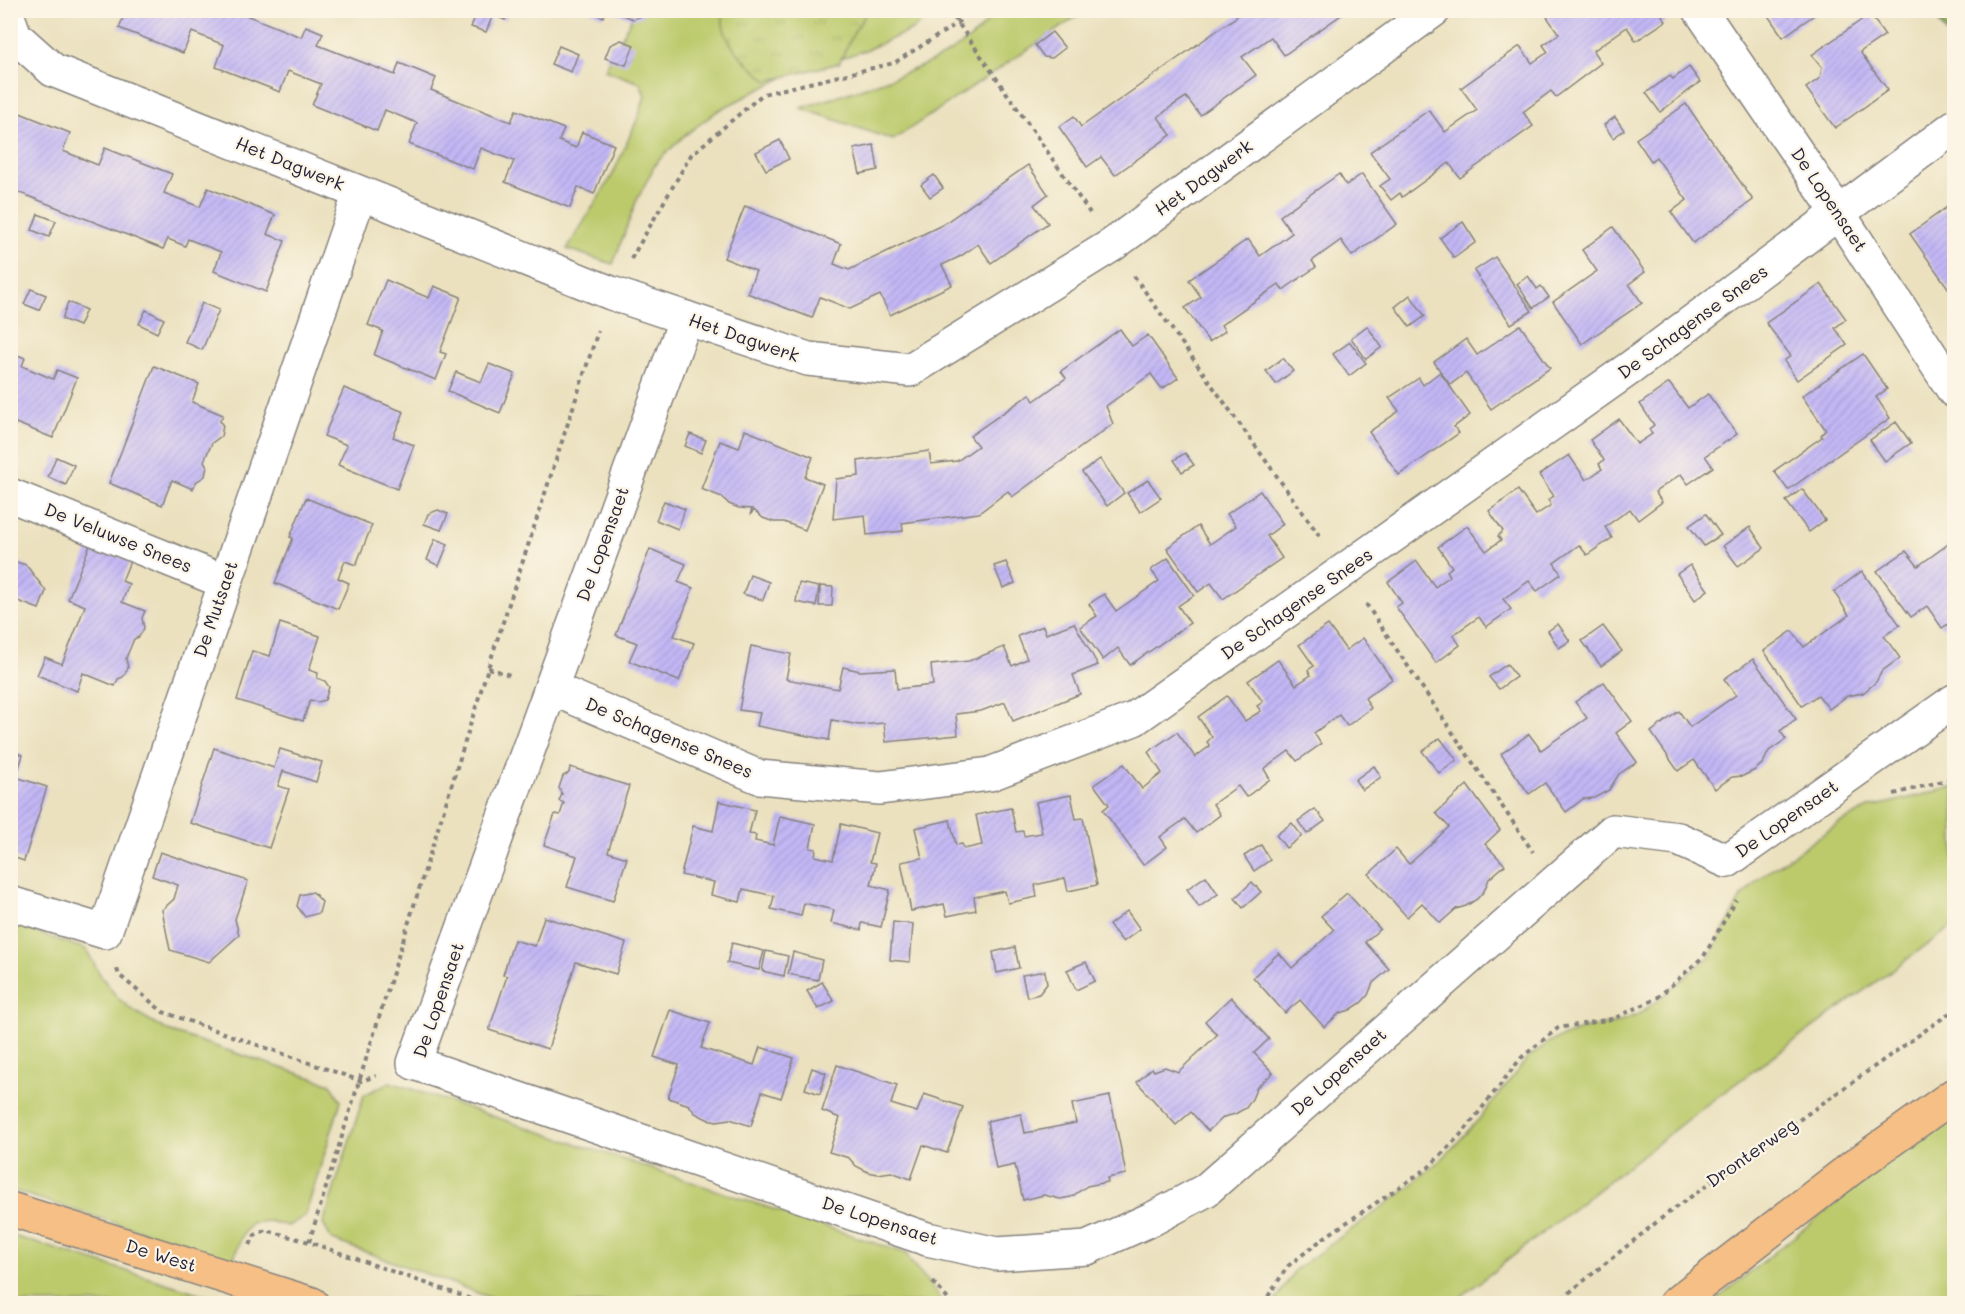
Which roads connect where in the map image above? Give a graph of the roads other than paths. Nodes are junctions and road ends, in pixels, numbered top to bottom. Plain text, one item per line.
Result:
1 (1434, 10) edge
2 (1700, 10) edge
3 (10, 22) edge
4 (1954, 127) edge
5 (360, 193) junction
6 (1839, 214) junction
7 (686, 318) junction
8 (1954, 392) edge
9 (10, 495) edge
10 (225, 582) junction
11 (551, 688) junction
12 (1954, 701) edge
13 (10, 903) edge
14 (1954, 1095) edge
15 (10, 1209) edge
16 (312, 1304) edge
17 (1675, 1304) edge

1 - 7 street, Het Dagwerk
2 - 6 street, De Lopensaet
3 - 5 street, Het Dagwerk
4 - 6 street, De Schagense Snees
5 - 7 street, Het Dagwerk
5 - 10 street, De Mutsaet
6 - 8 street, De Lopensaet
6 - 11 street, De Schagense Snees
7 - 11 street, De Lopensaet
9 - 10 street, De Veluwse Snees
10 - 13 street, De Mutsaet
11 - 12 street, De Lopensaet
14 - 17 main road
15 - 16 main road, De West

